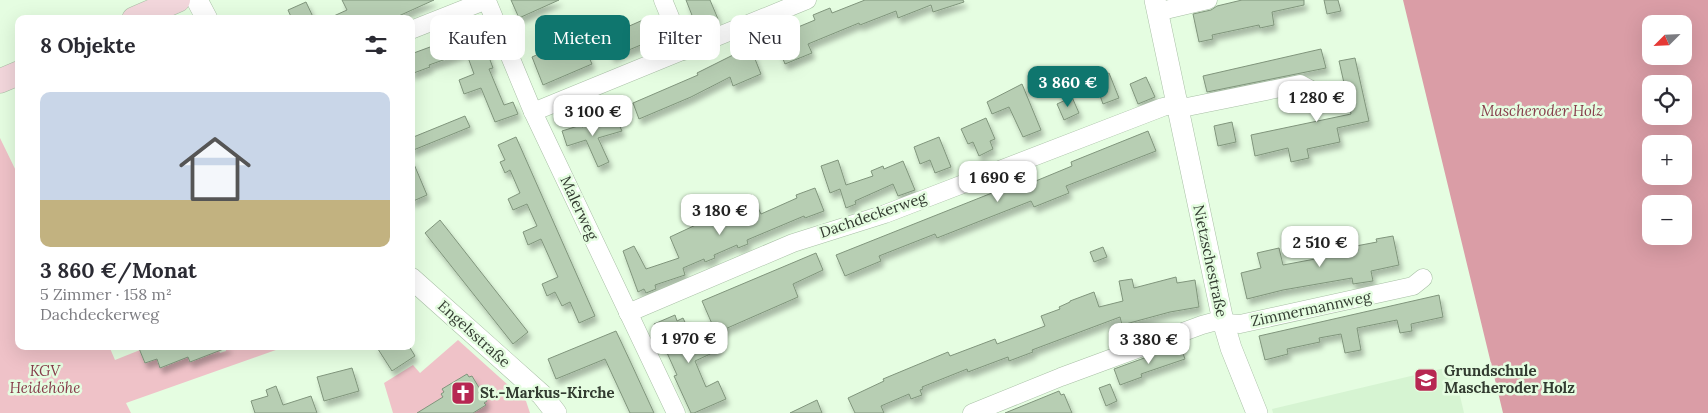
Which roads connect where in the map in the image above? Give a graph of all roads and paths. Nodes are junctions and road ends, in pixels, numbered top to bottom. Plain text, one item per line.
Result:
1 (178, 0) edge
2 (197, 0) edge
3 (487, 0) edge
4 (663, 0) edge
5 (807, 0) edge
6 (1208, 0) edge
7 (1156, 6) edge
8 (143, 15) edge
9 (205, 15) edge
10 (669, 15) edge
11 (415, 28) edge
12 (720, 35) edge
13 (660, 60) edge
14 (15, 74) edge
15 (0, 81) edge
16 (1316, 92) dead end
17 (1177, 104) junction
18 (534, 112) junction
19 (1423, 278) dead end
20 (415, 282) edge
21 (628, 313) junction
22 (1223, 322) junction
23 (556, 413) edge
24 (676, 413) edge
25 (972, 413) edge
26 (1257, 413) edge

1 - 8 main road
2 - 9 street
3 - 11 street
3 - 18 street, Malerweg
4 - 10 street
5 - 12 street
6 - 7 street, Nietzschestraße
7 - 17 street, Nietzschestraße
13 - 18 street
14 - 15 main road
16 - 17 street
17 - 21 street, Dachdeckerweg
17 - 22 street, Nietzschestraße
18 - 21 street, Malerweg
19 - 22 street, Zimmermannweg
20 - 23 street, Engelsstraße
21 - 24 street, Malerweg
22 - 25 street, Zimmermannweg
22 - 26 street, Nietzschestraße

